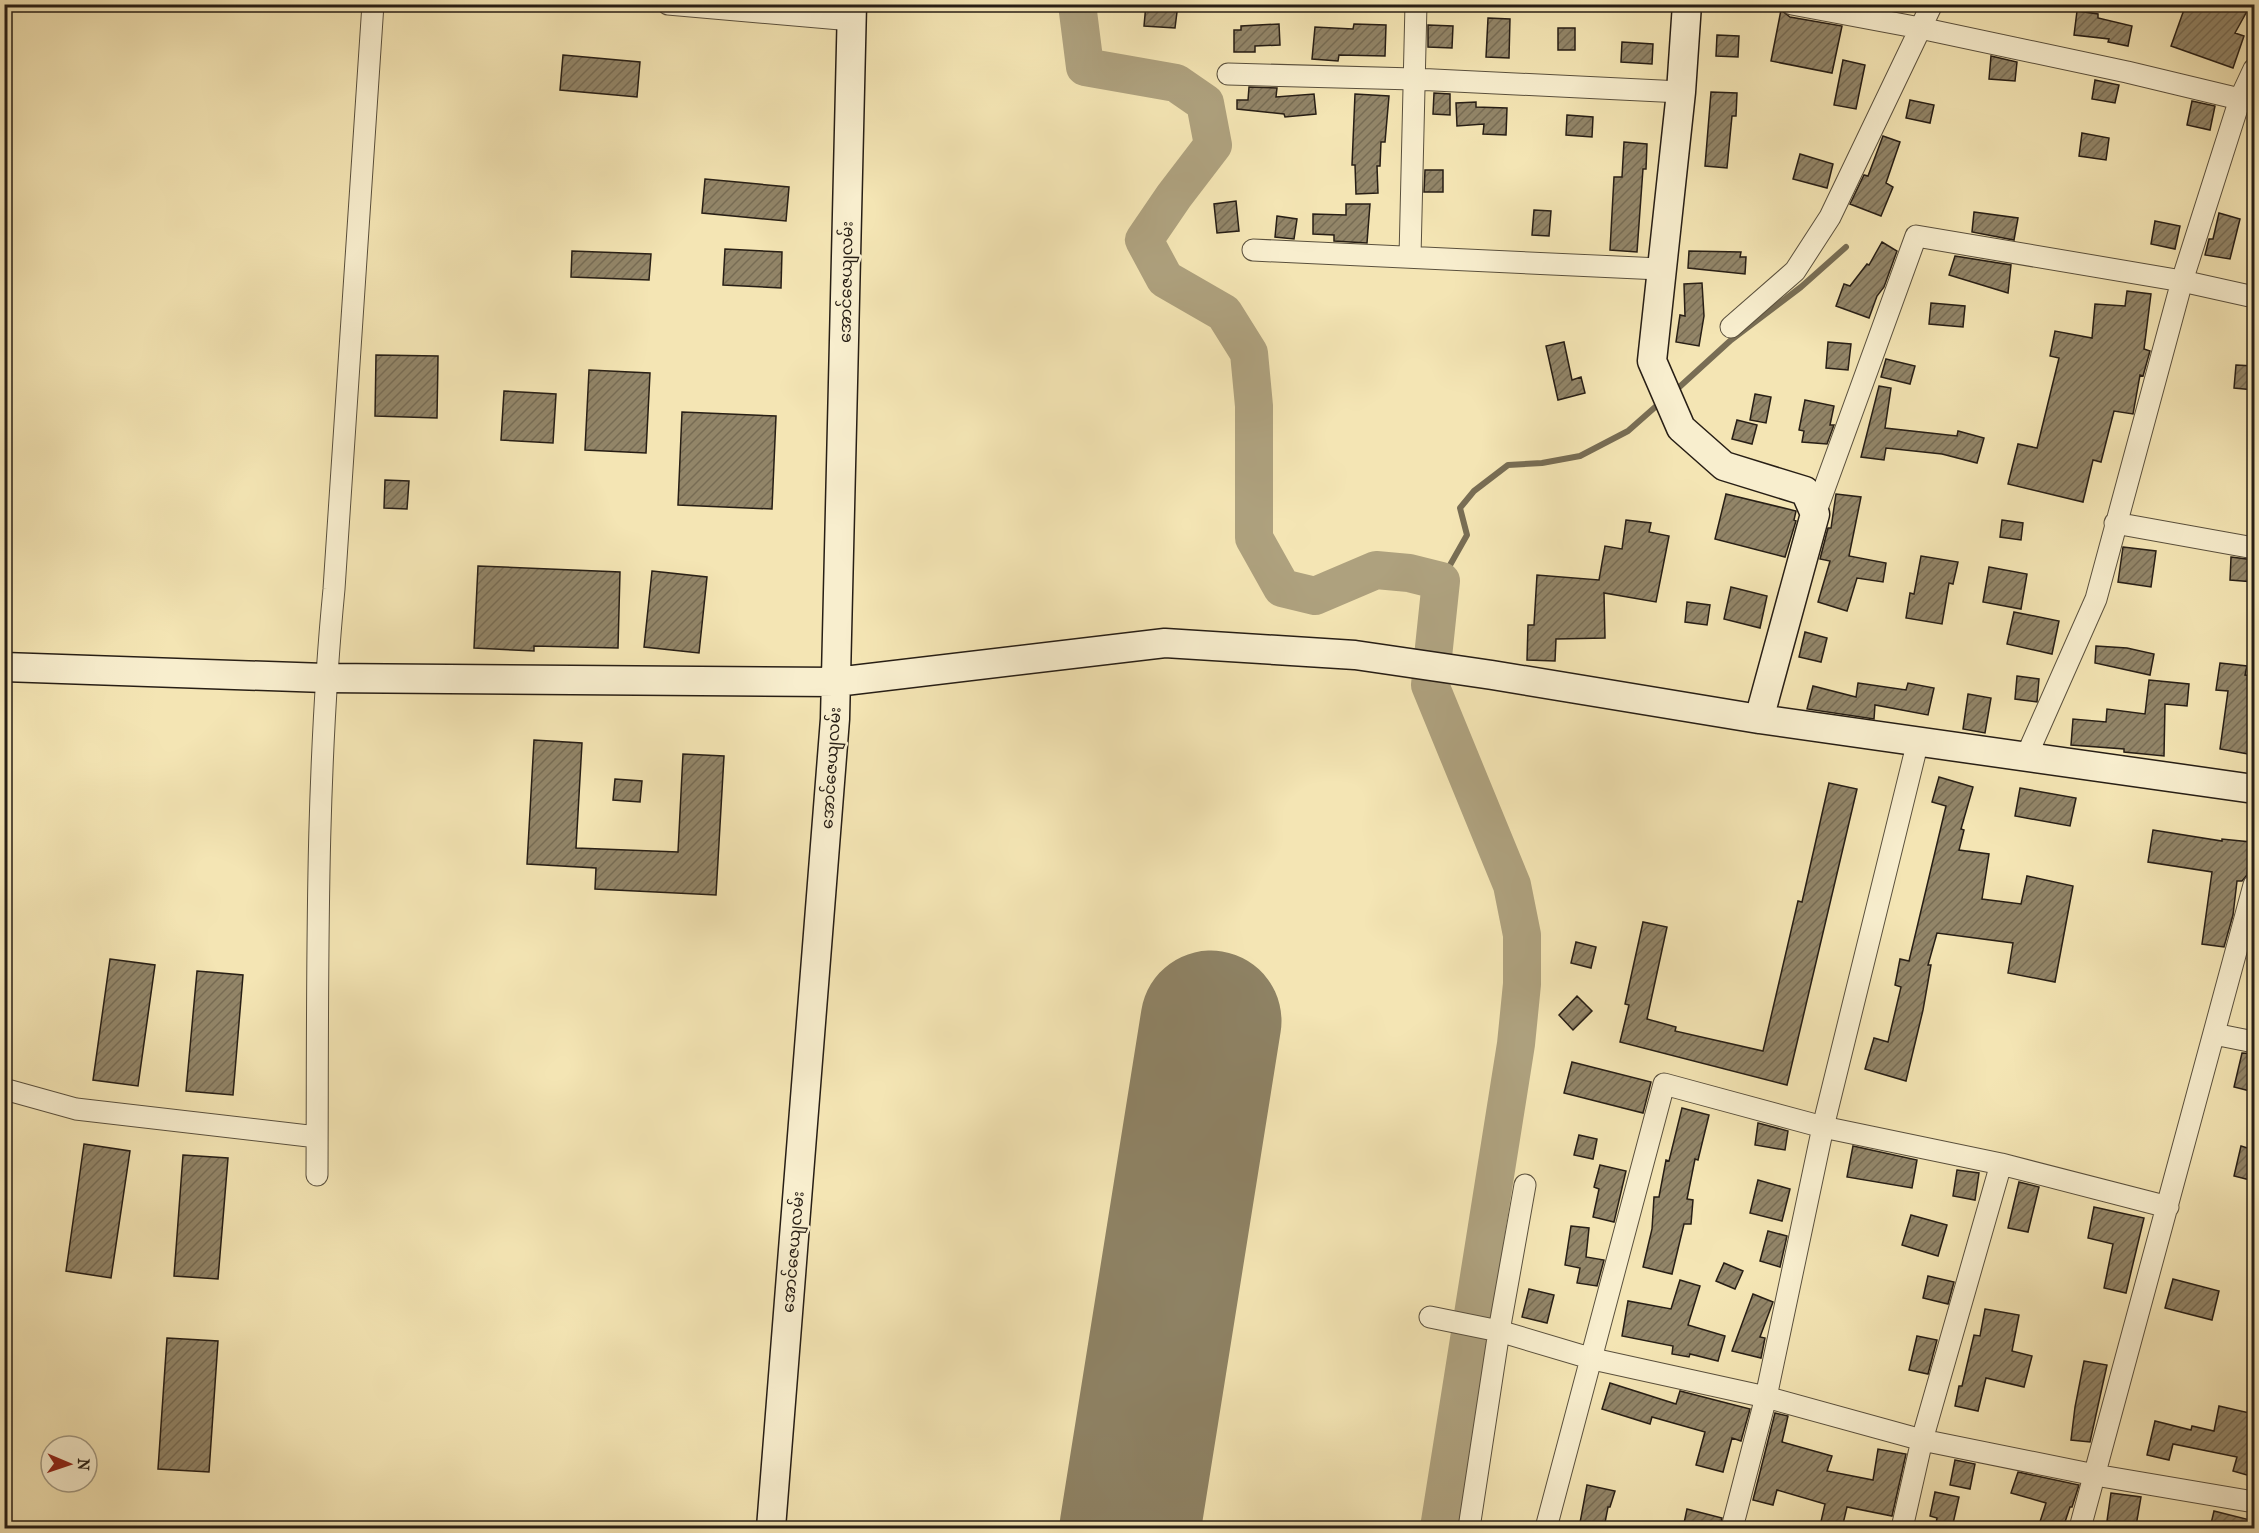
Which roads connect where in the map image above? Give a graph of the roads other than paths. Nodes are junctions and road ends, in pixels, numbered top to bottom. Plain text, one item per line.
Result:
1 (373, 4) edge
2 (668, 4) edge
3 (1416, 4) edge
4 (1687, 4) edge
5 (1792, 4) edge
6 (1932, 4) edge
7 (852, 12) edge
8 (1920, 28) junction
9 (2254, 69) edge
10 (1228, 74) dead end
11 (1413, 79) junction
12 (1681, 92) junction
13 (2247, 101) edge
14 (1253, 250) dead end
15 (1410, 257) junction
16 (1660, 269) junction
17 (2181, 281) junction
18 (2254, 297) edge
19 (1731, 327) dead end
20 (1815, 514) junction
21 (2115, 524) junction
22 (2254, 548) edge
23 (4, 667) edge
24 (325, 678) junction
25 (836, 682) junction
26 (1759, 719) junction
27 (1918, 741) junction
28 (2026, 757) junction
29 (2254, 789) edge
30 (2254, 885) edge
31 (2214, 1034) junction
32 (2254, 1042) edge
33 (4, 1089) edge
34 (1823, 1127) junction
35 (317, 1137) junction
36 (2001, 1164) junction
37 (317, 1175) dead end
38 (1525, 1185) dead end
39 (2168, 1206) junction
40 (1430, 1317) dead end
41 (1499, 1331) junction
42 (1593, 1359) junction
43 (1766, 1397) junction
44 (1922, 1440) junction
45 (2095, 1475) junction
46 (2254, 1502) edge
47 (771, 1528) edge
48 (1469, 1528) edge
49 (1546, 1528) edge
50 (1732, 1528) edge
51 (1902, 1528) edge
52 (2080, 1528) edge

1 - 24 street
2 - 7 street
3 - 11 street
4 - 12 street
5 - 8 street
6 - 8 street
7 - 25 street, အောင်ဇေယျလမ်း
8 - 13 street
8 - 19 street
9 - 13 street
10 - 11 street
11 - 12 street
11 - 15 street
12 - 16 street
13 - 17 street
14 - 15 street
15 - 16 street
16 - 20 street
17 - 18 street
17 - 20 street
17 - 21 street
20 - 26 street
21 - 22 street
21 - 28 street
23 - 24 street
24 - 25 street
24 - 35 street
25 - 26 street
25 - 47 street, အောင်ဇေယျလမ်း
26 - 27 street
27 - 28 street
27 - 34 street
28 - 29 street
30 - 31 street
31 - 32 street
31 - 39 street
33 - 35 street
34 - 36 street
34 - 42 street
34 - 43 street
35 - 37 street
36 - 39 street
36 - 44 street
38 - 41 street
39 - 45 street
40 - 41 street
41 - 42 street
41 - 48 street
42 - 43 street
42 - 49 street
43 - 44 street
43 - 50 street
44 - 45 street
44 - 51 street
45 - 46 street
45 - 52 street

